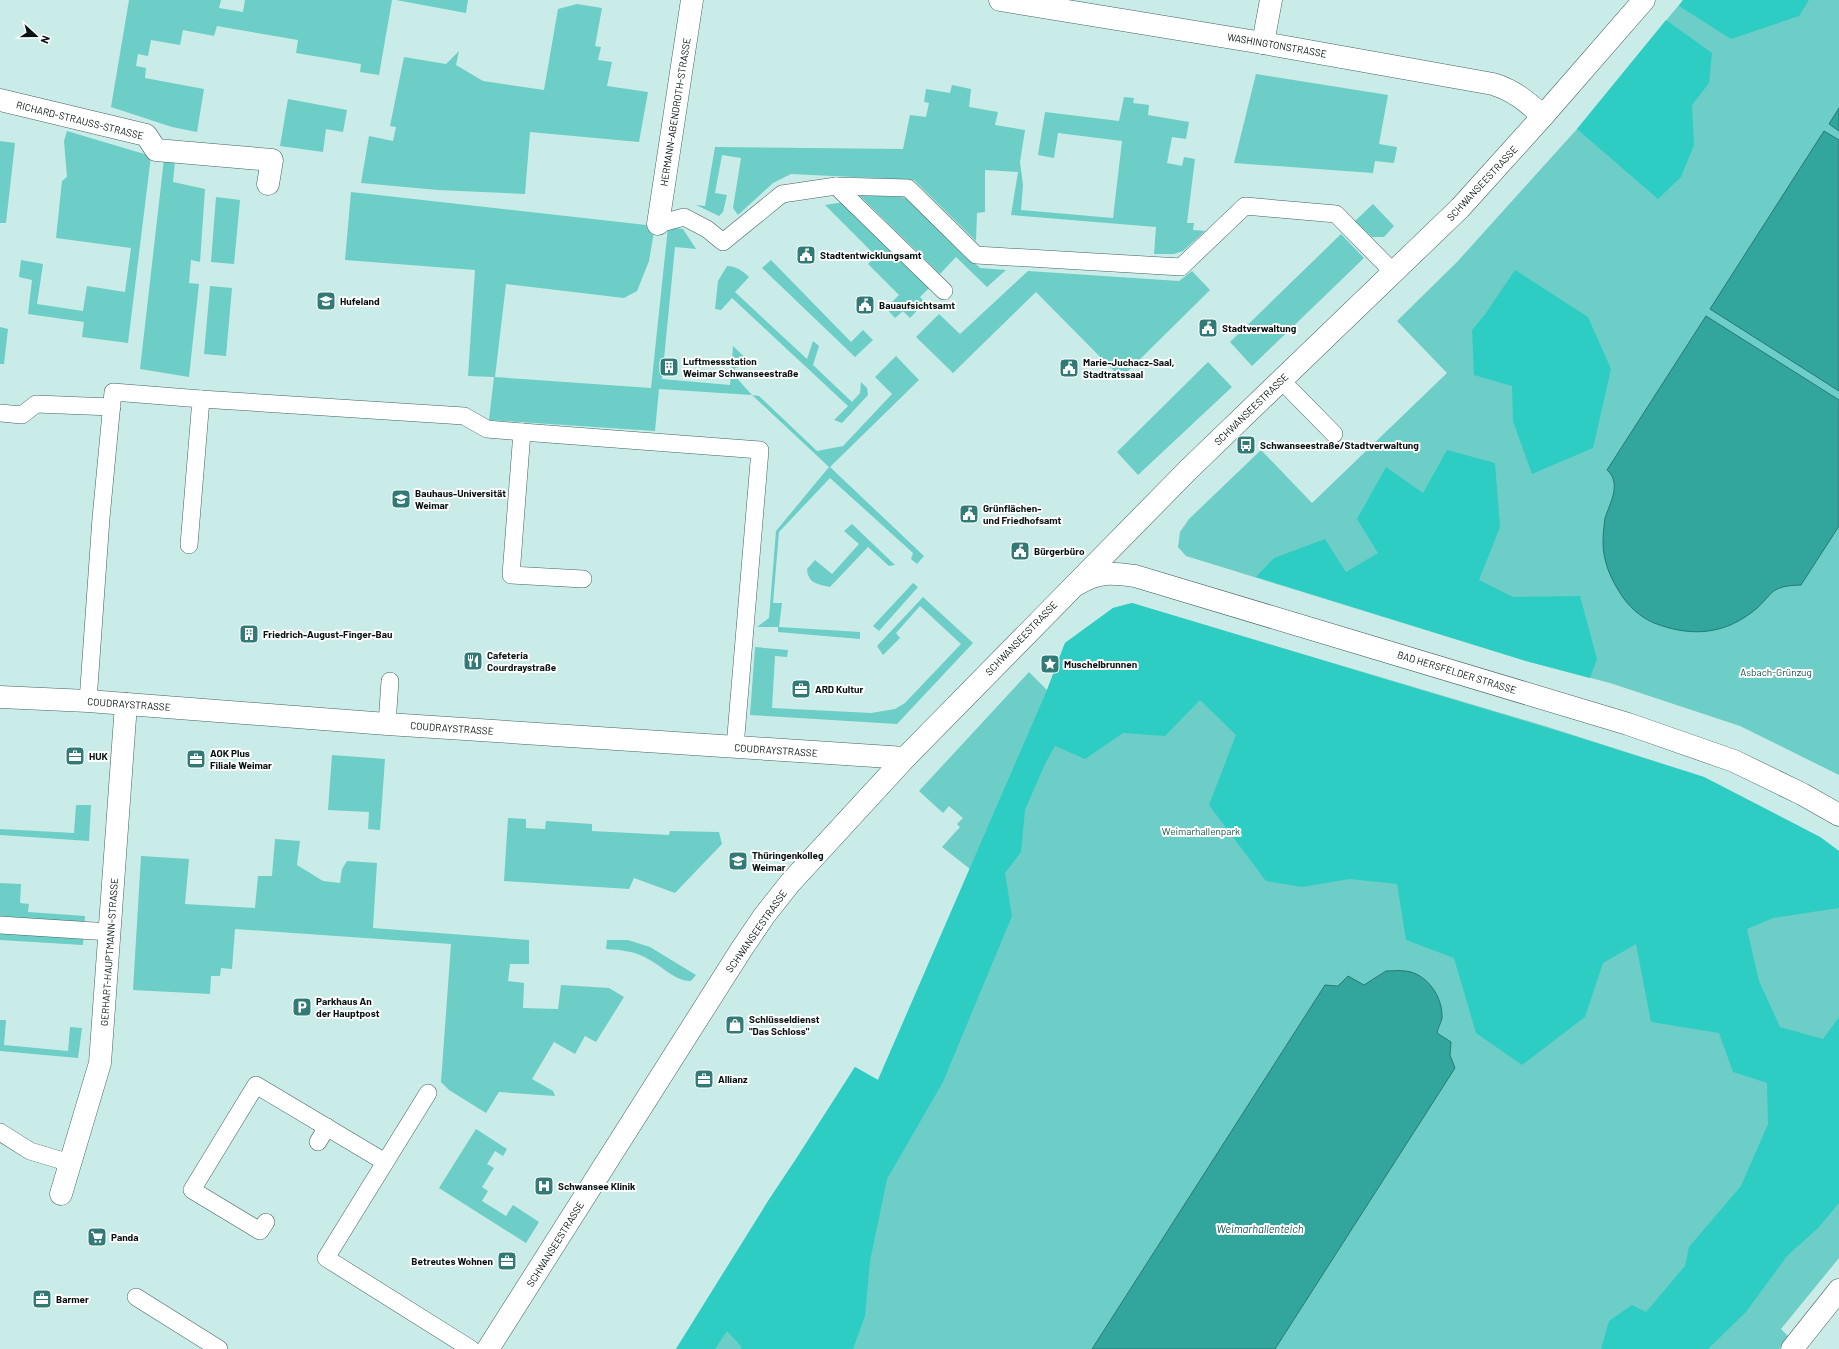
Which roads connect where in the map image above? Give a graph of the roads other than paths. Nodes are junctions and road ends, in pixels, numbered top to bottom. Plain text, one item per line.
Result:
1 (692, 0) edge
2 (1000, 0) edge
3 (1270, 0) edge
4 (1644, 0) edge
5 (1263, 43) junction
6 (0, 100) edge
7 (1543, 116) junction
8 (268, 184) dead end
9 (836, 186) junction
10 (658, 224) joint
11 (1394, 273) junction
12 (944, 291) dead end
13 (1281, 380) junction
14 (201, 399) junction
15 (112, 407) junction
16 (0, 413) edge
17 (522, 432) junction
18 (1334, 434) dead end
19 (189, 545) dead end
20 (583, 579) dead end
21 (1066, 592) junction
22 (390, 681) dead end
23 (0, 697) edge
24 (88, 701) junction
25 (126, 704) junction
26 (387, 724) junction
27 (735, 747) junction
28 (905, 758) junction
29 (1839, 815) edge
30 (0, 925) edge
31 (110, 932) junction
32 (428, 1093) dead end
33 (327, 1127) junction
34 (0, 1132) edge
35 (318, 1142) dead end
36 (385, 1162) junction
37 (70, 1163) junction
38 (61, 1194) dead end
39 (266, 1222) dead end
40 (1839, 1290) edge
41 (136, 1297) dead end
42 (219, 1349) edge
43 (470, 1349) edge
44 (488, 1349) edge
45 (1792, 1349) edge

1 - 10 street, HERMANN-ABENDROTH-STRASSE
2 - 5 street, WASHINGTONSTRASSE
3 - 5 street
4 - 7 street, SCHWANSEESTRASSE
5 - 7 street, WASHINGTONSTRASSE
6 - 8 street, RICHARD-STRAUSS-STRASSE
7 - 11 street, SCHWANSEESTRASSE
9 - 10 lane
9 - 11 lane
9 - 12 lane
11 - 13 street, SCHWANSEESTRASSE
13 - 18 lane
13 - 21 street, SCHWANSEESTRASSE
14 - 15 lane
14 - 17 lane
14 - 19 lane
15 - 16 lane
15 - 24 lane
17 - 20 lane
17 - 27 lane
21 - 28 street, SCHWANSEESTRASSE
21 - 29 street, BAD HERSFELDER STRASSE
22 - 26 lane
23 - 24 street, COUDRAYSTRASSE
24 - 25 street, COUDRAYSTRASSE
25 - 26 street, COUDRAYSTRASSE
25 - 31 street, GERHART-HAUPTMANN-STRASSE
26 - 27 street, COUDRAYSTRASSE
27 - 28 street, COUDRAYSTRASSE
28 - 44 street, SCHWANSEESTRASSE
30 - 31 lane
31 - 37 street, GERHART-HAUPTMANN-STRASSE
32 - 36 lane
33 - 35 lane
33 - 36 lane
33 - 39 lane
34 - 37 lane
36 - 43 lane
37 - 38 street, GERHART-HAUPTMANN-STRASSE
40 - 45 street
41 - 42 lane

